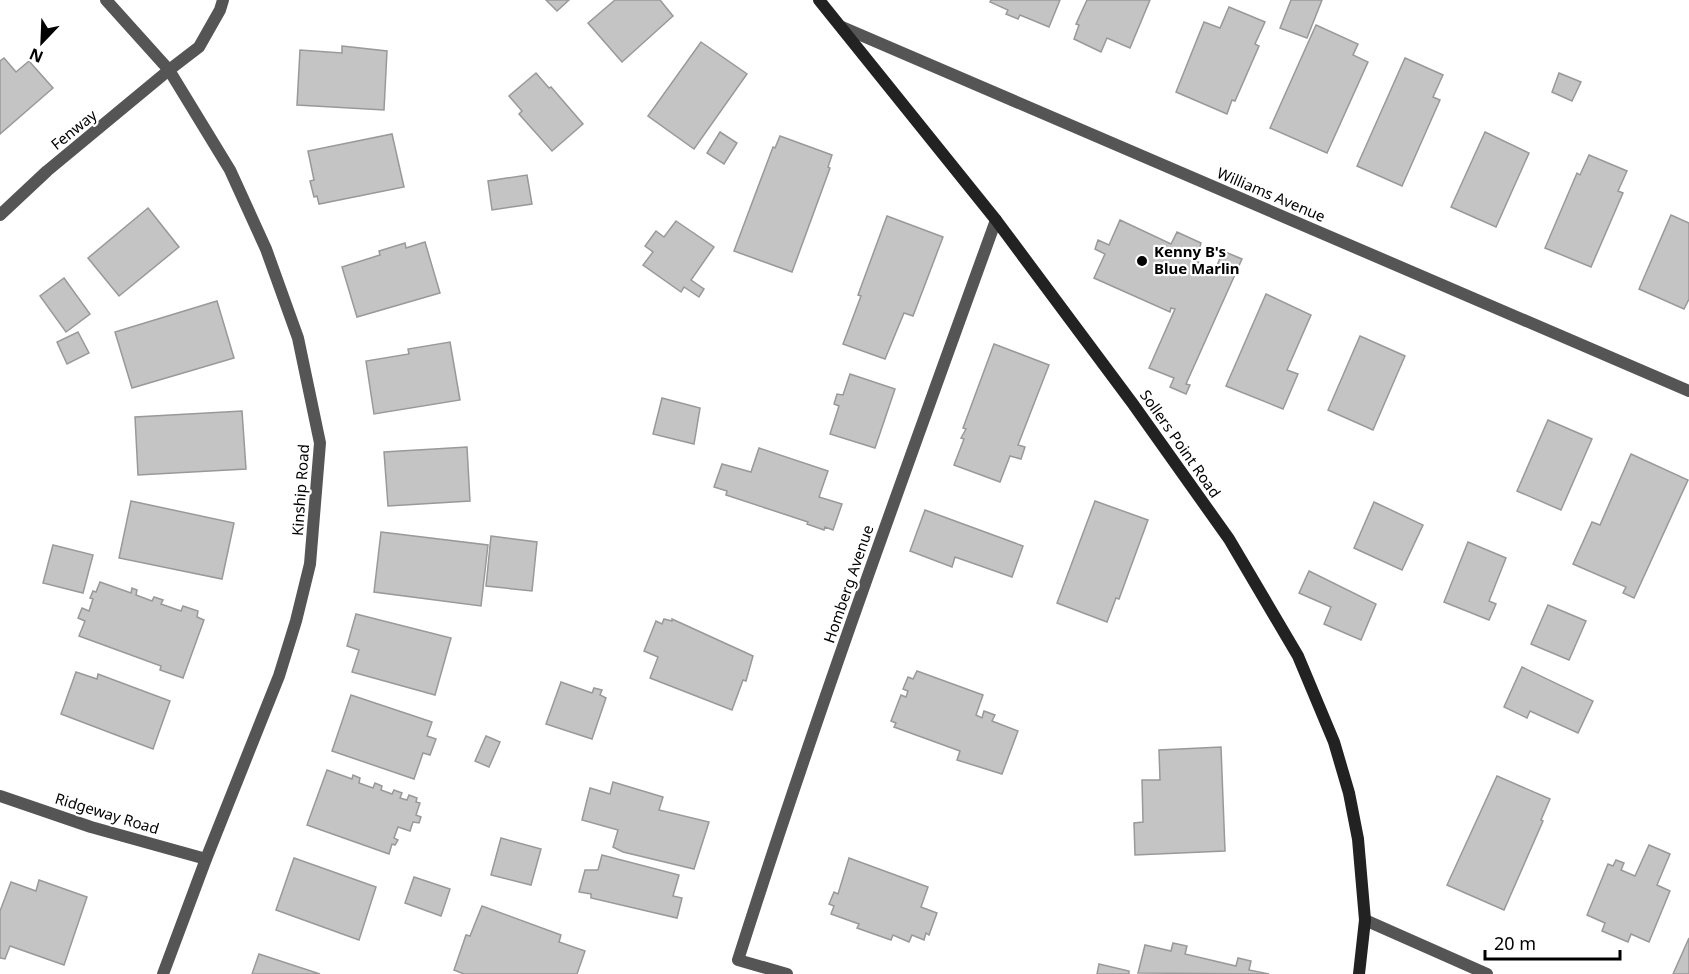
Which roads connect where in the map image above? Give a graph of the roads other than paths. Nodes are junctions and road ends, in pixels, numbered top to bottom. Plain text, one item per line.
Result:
1 (106, 0) edge
2 (223, 0) edge
3 (819, 0) edge
4 (842, 27) junction
5 (169, 70) junction
6 (0, 215) edge
7 (996, 220) junction
8 (1689, 391) edge
9 (0, 796) edge
10 (206, 859) junction
11 (1365, 920) junction
12 (162, 974) edge
13 (787, 974) edge
14 (1359, 974) edge
15 (1487, 974) edge

1 - 5 street, Kinship Road
2 - 5 street
3 - 4 street, Sollers Point Road
4 - 7 street, Sollers Point Road
4 - 8 street, Williams Avenue
5 - 6 street, Fenway
5 - 10 street, Kinship Road
7 - 11 street, Sollers Point Road
7 - 13 street, Homberg Avenue
9 - 10 street, Ridgeway Road
10 - 12 street, Kinship Road
11 - 14 street, Sollers Point Road
11 - 15 street

